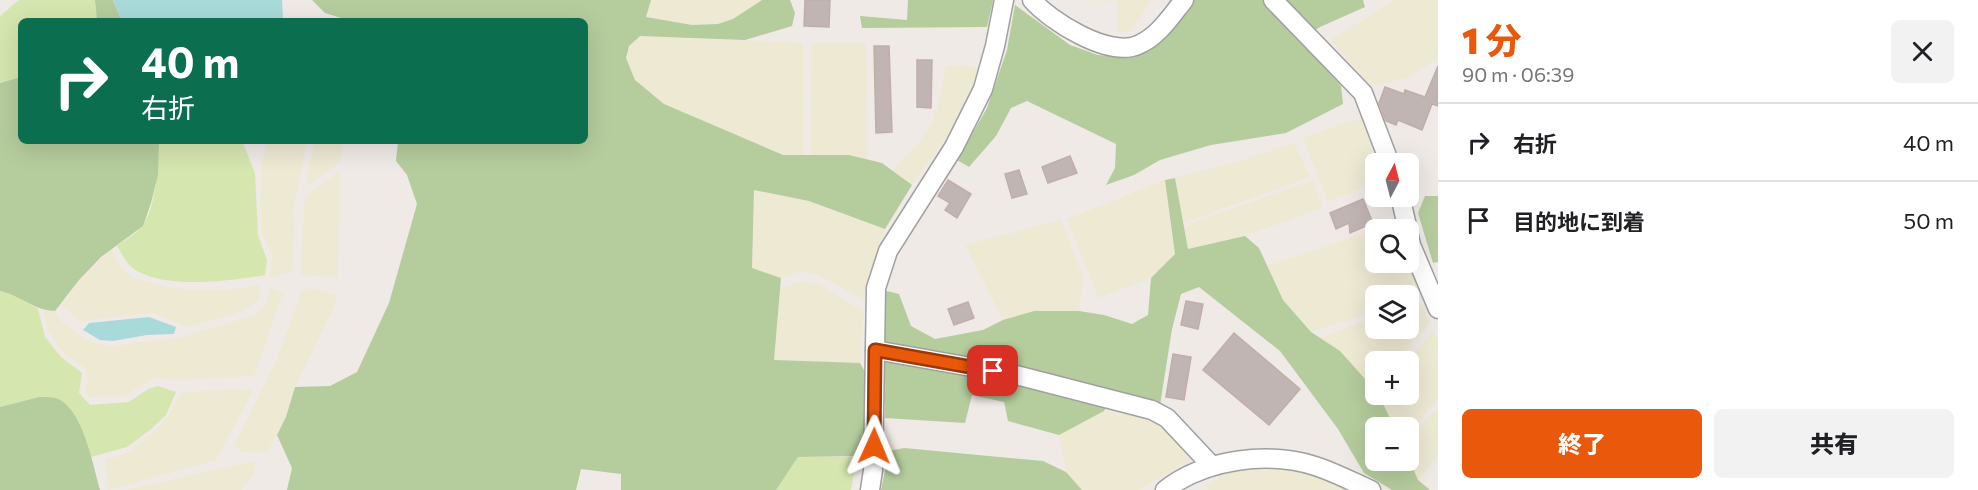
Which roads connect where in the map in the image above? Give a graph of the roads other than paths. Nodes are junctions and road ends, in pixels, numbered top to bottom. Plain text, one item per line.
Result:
1 (1004, 0) edge
2 (1032, 0) edge
3 (1184, 0) edge
4 (1273, 0) edge
5 (1386, 153) edge
6 (1419, 262) edge
7 (1438, 309) edge
8 (875, 350) junction
9 (1212, 466) junction
10 (870, 490) edge
11 (1165, 490) edge
12 (1371, 490) edge

1 - 8 street
2 - 3 street
4 - 5 street
6 - 7 street
8 - 9 street
8 - 10 street
9 - 11 street
9 - 12 street

